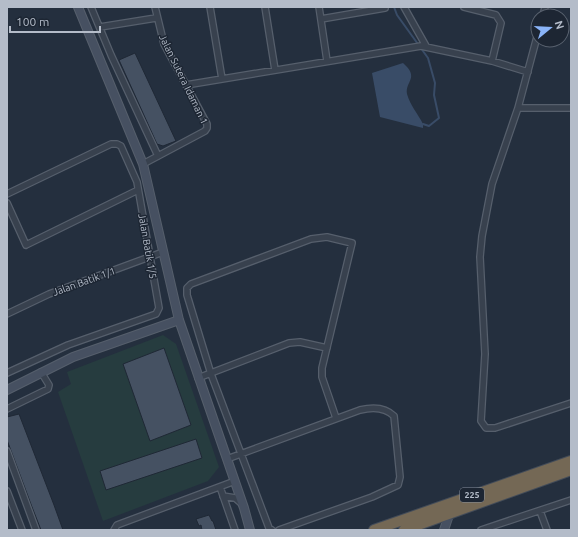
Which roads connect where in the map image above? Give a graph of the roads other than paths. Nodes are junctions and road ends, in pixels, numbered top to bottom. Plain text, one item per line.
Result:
1 (78, 7) edge
2 (91, 7) edge
3 (155, 7) edge
4 (210, 7) edge
5 (265, 7) edge
6 (319, 7) edge
7 (404, 7) edge
8 (464, 7) edge
9 (385, 8) edge
10 (156, 18) junction
11 (321, 19) junction
12 (100, 27) junction
13 (421, 46) junction
14 (534, 48) edge
15 (327, 61) junction
16 (492, 61) junction
17 (275, 70) junction
18 (528, 72) junction
19 (222, 79) junction
20 (186, 85) junction
21 (518, 108) junction
22 (571, 108) edge
23 (158, 156) junction
24 (143, 164) junction
25 (138, 190) junction
26 (7, 194) edge
27 (7, 203) edge
28 (163, 252) junction
29 (149, 257) junction
30 (7, 314) edge
31 (179, 320) junction
32 (327, 348) junction
33 (41, 372) junction
34 (7, 373) edge
35 (211, 374) junction
36 (198, 378) junction
37 (7, 390) edge
38 (571, 404) edge
39 (7, 409) edge
40 (336, 418) junction
41 (7, 453) edge
42 (240, 454) junction
43 (227, 458) junction
44 (571, 460) edge
45 (571, 470) edge
46 (235, 481) junction
47 (220, 487) junction
48 (7, 491) edge
49 (223, 496) junction
50 (571, 500) edge
51 (244, 508) junction
52 (540, 511) junction
53 (449, 515) junction
54 (248, 518) junction
55 (424, 527) edge
56 (22, 530) edge
57 (36, 530) edge
58 (114, 530) edge
59 (235, 530) edge
60 (250, 530) edge
61 (256, 530) edge
62 (272, 530) edge
63 (279, 530) edge
64 (374, 530) edge
65 (404, 530) edge
66 (444, 530) edge
67 (481, 530) edge
68 (547, 530) edge

1 - 24 street
2 - 12 street
3 - 10 street, Jalan Sutera Idaman 1
4 - 19 street
5 - 17 street
6 - 11 street
7 - 13 street
8 - 16 street
9 - 11 street
10 - 12 street
10 - 20 street, Jalan Sutera Idaman 1
11 - 15 street
12 - 23 street
13 - 15 street
13 - 16 street
14 - 18 street
15 - 17 street
16 - 18 street
17 - 19 street
18 - 21 street
19 - 20 street
20 - 23 street, Jalan Sutera Idaman 1
21 - 22 street
21 - 38 street
23 - 24 street
24 - 28 street
25 - 26 street, Jalan Batik 1/5
25 - 27 street
25 - 29 street, Jalan Batik 1/5
28 - 29 street, Jalan Batik 1/1
28 - 31 street
29 - 30 street, Jalan Batik 1/1
29 - 34 street, Jalan Batik 1/5
31 - 33 street
31 - 36 street
32 - 35 street
32 - 35 street
32 - 40 street
33 - 37 street
33 - 39 street
35 - 36 street
35 - 42 street
36 - 43 street
40 - 42 street
40 - 63 street
41 - 57 street
42 - 43 street
42 - 62 street
43 - 46 street
44 - 64 highway, 225
45 - 53 highway, 225
46 - 47 street
46 - 51 street
47 - 49 street
47 - 58 street
48 - 56 street
49 - 51 street
49 - 59 street
50 - 52 street
51 - 54 street
52 - 67 street
52 - 68 street
53 - 55 highway, 225
53 - 66 street
54 - 60 street
54 - 61 street
55 - 65 highway, 225

